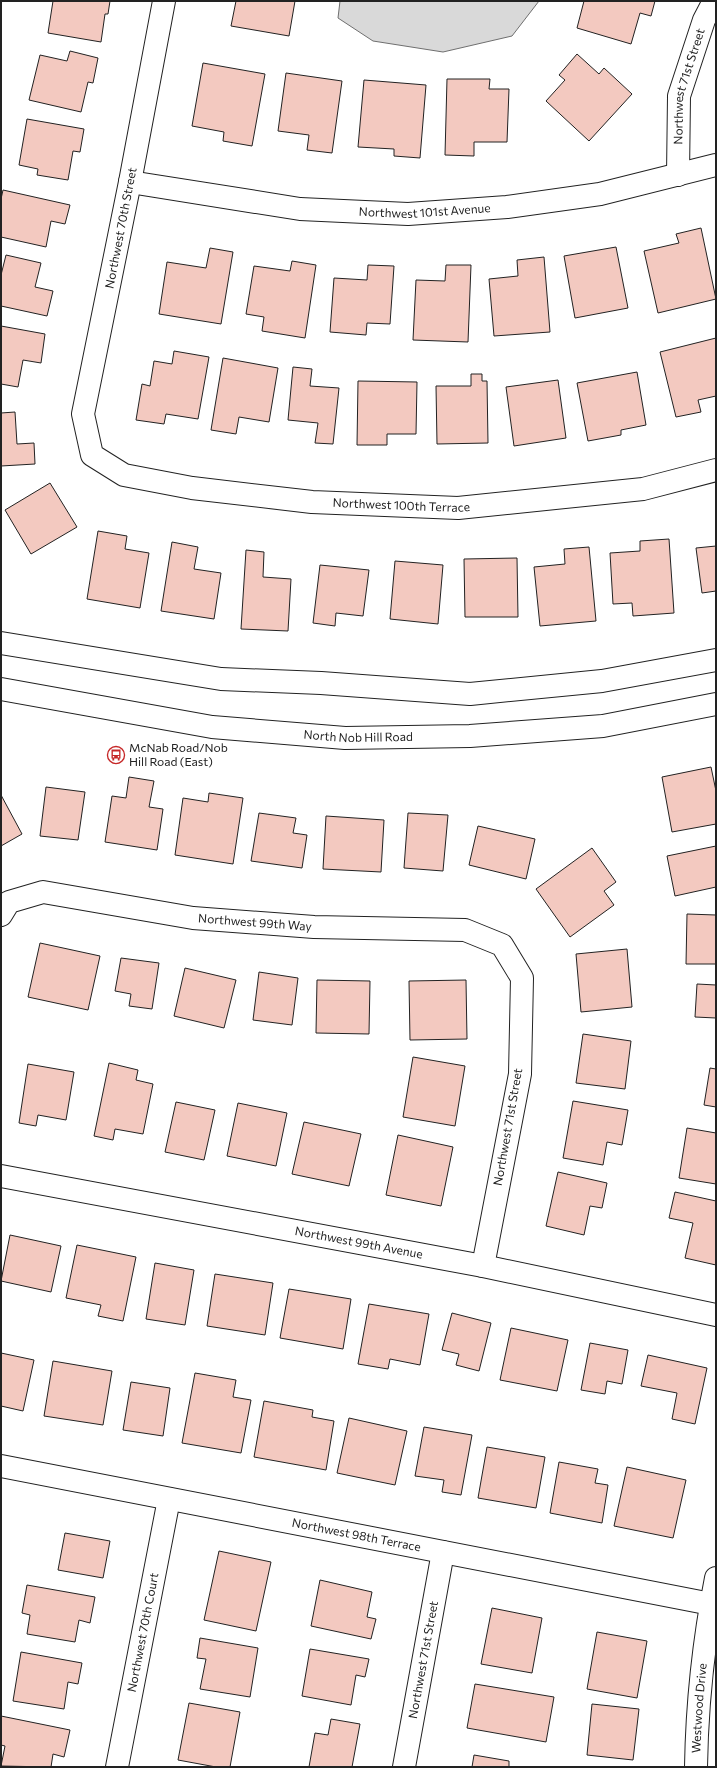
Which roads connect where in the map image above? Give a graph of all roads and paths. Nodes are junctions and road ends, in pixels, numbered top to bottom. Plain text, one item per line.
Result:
1 (164, 1) edge
2 (714, 1) edge
3 (716, 165) edge
4 (678, 175) junction
5 (130, 182) junction
6 (92, 454) joint
7 (716, 470) edge
8 (1, 643) edge
9 (716, 660) edge
10 (1, 688) edge
11 (716, 704) edge
12 (5, 908) edge
13 (502, 946) joint
14 (1, 1176) edge
15 (482, 1266) junction
16 (716, 1315) edge
17 (1, 1466) edge
18 (169, 1499) junction
19 (443, 1552) junction
20 (716, 1578) edge
21 (711, 1604) junction
22 (117, 1767) edge
23 (404, 1767) edge
24 (696, 1767) edge

1 - 5 street, Northwest 70th Street
2 - 4 street, Northwest 71st Street
3 - 4 street, Northwest 101st Avenue
4 - 5 street, Northwest 101st Avenue
5 - 6 street, Northwest 70th Street
6 - 7 street, Northwest 100th Terrace
8 - 9 street
10 - 11 street, North Nob Hill Road
12 - 13 street, Northwest 99th Way
13 - 15 street, Northwest 71st Street
14 - 15 street, Northwest 99th Avenue
15 - 16 street, Northwest 99th Avenue
17 - 18 street, Northwest 98th Terrace
18 - 19 street, Northwest 98th Terrace
18 - 22 street, Northwest 70th Court
19 - 21 street, Northwest 98th Terrace
19 - 23 street, Northwest 71st Street
20 - 21 street, Westwood Drive
21 - 24 street, Westwood Drive

